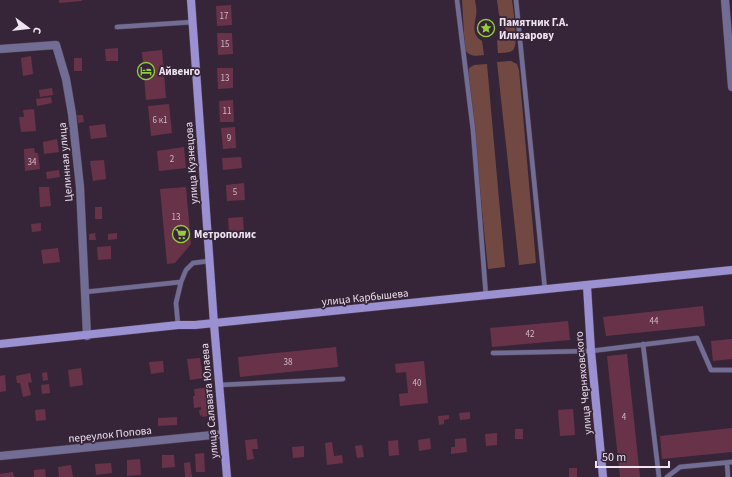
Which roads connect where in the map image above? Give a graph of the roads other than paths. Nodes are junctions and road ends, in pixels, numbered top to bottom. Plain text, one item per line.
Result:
1 (191, 0) edge
2 (457, 0) edge
3 (516, 0) edge
4 (725, 0) edge
5 (193, 22) junction
6 (117, 27) dead end
7 (0, 49) edge
8 (732, 87) edge
9 (209, 261) junction
10 (732, 270) edge
11 (181, 282) junction
12 (587, 286) junction
13 (545, 290) junction
14 (85, 292) junction
15 (486, 296) junction
16 (214, 324) junction
17 (178, 326) junction
18 (87, 336) junction
19 (0, 344) edge
20 (643, 344) junction
21 (591, 351) junction
22 (493, 353) dead end
23 (732, 370) edge
24 (343, 379) dead end
25 (219, 385) junction
26 (223, 434) junction
27 (0, 456) edge
28 (729, 463) edge
29 (228, 477) edge
30 (603, 477) edge
31 (659, 477) edge
32 (667, 477) edge
33 (728, 477) edge

1 - 5 main road, улица Кузнецова
2 - 15 lane
3 - 13 lane
4 - 8 street
5 - 6 lane
5 - 9 main road, улица Кузнецова
7 - 14 street, Целинная улица
9 - 11 lane
9 - 16 main road, улица Кузнецова
10 - 12 main road, улица Карбышева
11 - 14 lane
11 - 17 lane
12 - 13 main road, улица Карбышева
12 - 21 main road, улица Черняховского
13 - 15 main road, улица Карбышева
14 - 18 street, Целинная улица
15 - 16 main road, улица Карбышева
16 - 17 main road, улица Карбышева
16 - 25 main road, улица Салавата Юлаева
17 - 18 main road, улица Карбышева
18 - 19 main road, улица Карбышева
20 - 21 lane
20 - 23 lane
20 - 31 lane
21 - 22 lane
21 - 30 main road, улица Черняховского
24 - 25 lane
25 - 26 main road, улица Салавата Юлаева
26 - 27 street, переулок Попова
26 - 29 main road, улица Салавата Юлаева
28 - 32 lane
28 - 33 lane

